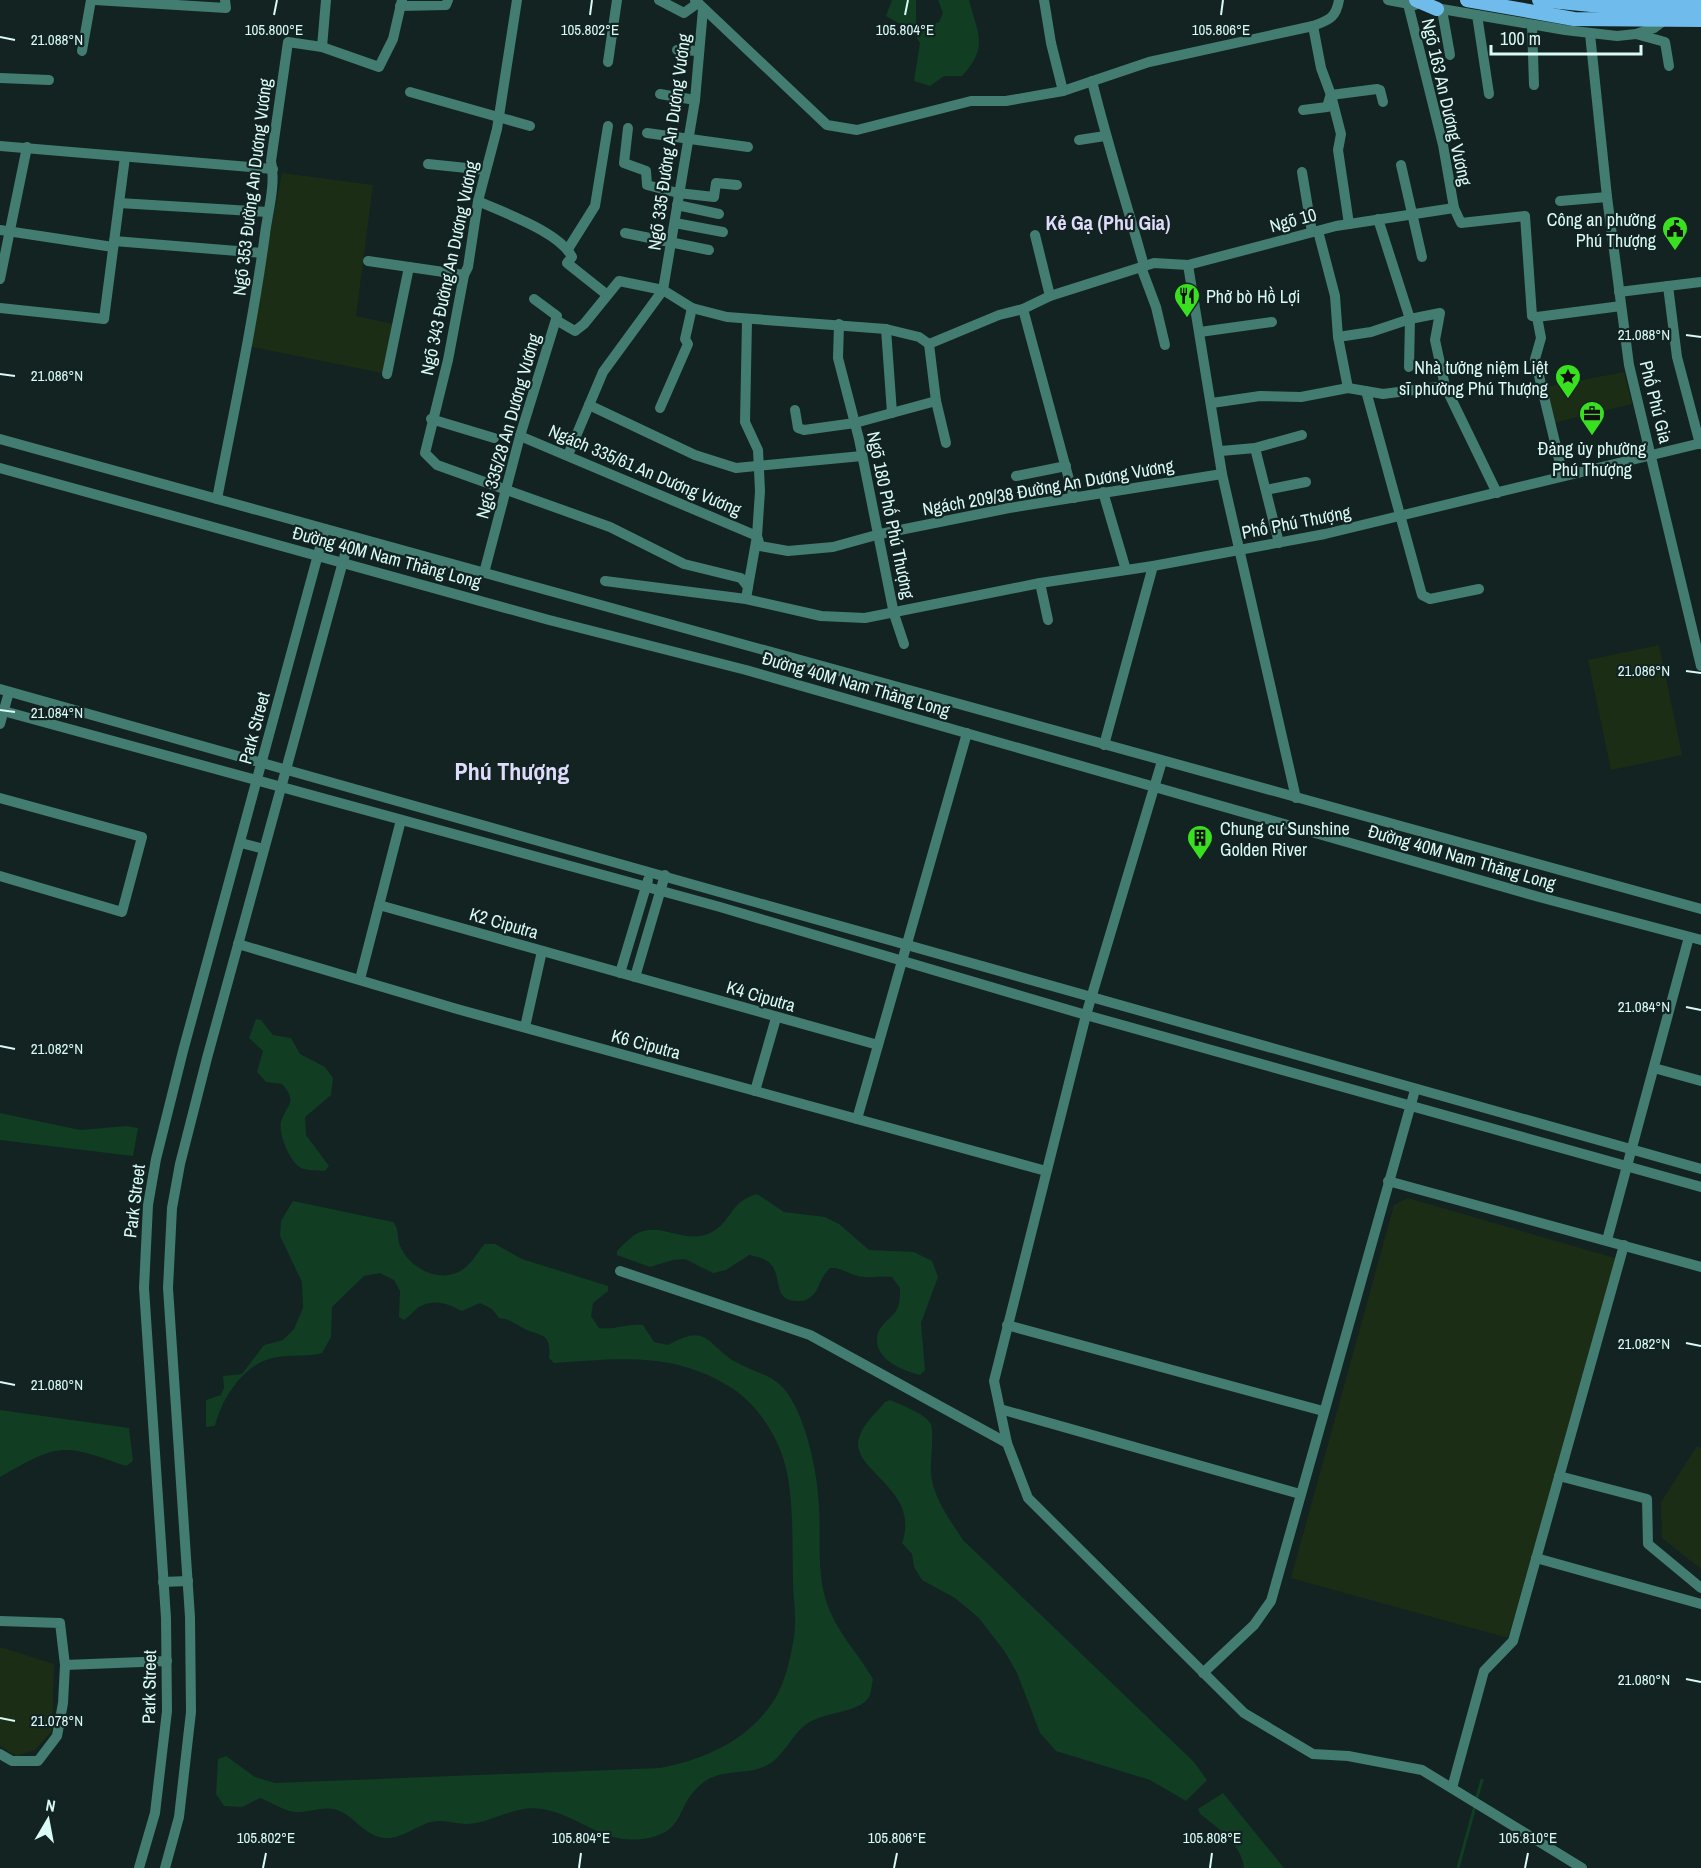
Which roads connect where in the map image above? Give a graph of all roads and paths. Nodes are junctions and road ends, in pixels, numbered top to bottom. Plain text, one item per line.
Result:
1 (93, 0) edge
2 (326, 0) edge
3 (448, 0) edge
4 (517, 0) edge
5 (617, 0) edge
6 (659, 0) edge
7 (1044, 0) edge
8 (1339, 0) edge
9 (1388, 0) edge
10 (1467, 0) edge
11 (1539, 0) edge
12 (1412, 2) edge
13 (401, 3) edge
14 (225, 4) edge
15 (699, 4) edge
16 (1701, 6) edge
17 (1440, 9) junction
18 (1477, 15) junction
19 (1666, 19) junction
20 (1699, 21) edge
21 (1532, 25) junction
22 (1313, 26) junction
23 (1590, 34) junction
24 (1636, 34) junction
25 (322, 47) junction
26 (677, 50) dead end
27 (82, 51) dead end
28 (699, 51) junction
29 (1450, 55) dead end
30 (608, 62) dead end
31 (1669, 66) dead end
32 (0, 78) edge
33 (49, 80) dead end
34 (1092, 81) junction
35 (1534, 85) dead end
36 (1064, 91) junction
37 (410, 92) dead end
38 (660, 94) dead end
39 (1489, 94) dead end
40 (1332, 96) junction
41 (695, 100) junction
42 (1383, 102) dead end
43 (1303, 110) dead end
44 (499, 117) junction
45 (530, 126) dead end
46 (608, 126) dead end
47 (628, 128) dead end
48 (647, 133) dead end
49 (1105, 136) junction
50 (688, 140) junction
51 (1079, 140) dead end
52 (0, 146) edge
53 (27, 147) junction
54 (748, 147) dead end
55 (125, 157) junction
56 (428, 164) dead end
57 (1401, 165) dead end
58 (273, 169) junction
59 (486, 170) junction
60 (1302, 172) dead end
61 (737, 185) dead end
62 (678, 193) junction
63 (1607, 197) junction
64 (478, 201) junction
65 (1560, 201) dead end
66 (119, 202) junction
67 (677, 205) junction
68 (1454, 208) junction
69 (268, 212) junction
70 (718, 214) dead end
71 (1411, 214) junction
72 (1378, 219) junction
73 (675, 223) junction
74 (1349, 224) junction
75 (4, 230) edge
76 (1315, 231) junction
77 (723, 232) dead end
78 (625, 233) dead end
79 (1035, 235) dead end
80 (673, 242) junction
81 (113, 244) junction
82 (568, 249) junction
83 (709, 250) dead end
84 (262, 253) junction
85 (1422, 257) dead end
86 (368, 261) dead end
87 (1188, 265) junction
88 (1143, 266) junction
89 (410, 267) junction
90 (464, 275) junction
91 (0, 279) edge
92 (1701, 282) edge
93 (1668, 286) junction
94 (663, 290) junction
95 (1619, 292) junction
96 (606, 294) junction
97 (1050, 296) junction
98 (534, 299) dead end
99 (1621, 306) junction
100 (0, 308) edge
101 (692, 308) junction
102 (1023, 309) junction
103 (1537, 317) junction
104 (1410, 319) junction
105 (556, 320) junction
106 (747, 321) junction
107 (1272, 322) dead end
108 (839, 324) junction
109 (886, 329) junction
110 (1200, 332) junction
111 (1338, 337) junction
112 (929, 344) junction
113 (1165, 345) dead end
114 (1409, 367) dead end
115 (387, 374) dead end
116 (1445, 386) junction
117 (1348, 388) junction
118 (1366, 391) junction
119 (936, 401) junction
120 (1212, 403) junction
121 (589, 405) junction
122 (660, 408) dead end
123 (795, 410) dead end
124 (891, 413) junction
125 (432, 419) junction
126 (855, 423) junction
127 (1302, 435) dead end
128 (520, 436) junction
129 (494, 438) dead end
130 (0, 439) edge
131 (945, 443) dead end
132 (1700, 444) edge
133 (1255, 448) junction
134 (1221, 452) junction
135 (568, 455) junction
136 (862, 456) junction
137 (1652, 456) junction
138 (758, 466) junction
139 (1066, 466) junction
140 (0, 468) edge
141 (1222, 474) junction
142 (1016, 476) dead end
143 (1563, 476) junction
144 (1306, 482) dead end
145 (506, 488) junction
146 (1266, 490) junction
147 (1103, 492) junction
148 (1497, 493) junction
149 (1074, 498) junction
150 (217, 499) junction
151 (1400, 518) junction
152 (325, 529) junction
153 (880, 534) junction
154 (351, 536) junction
155 (757, 536) junction
156 (1279, 543) junction
157 (1240, 549) junction
158 (318, 555) junction
159 (343, 562) junction
160 (1153, 566) junction
161 (1126, 570) junction
162 (484, 573) junction
163 (605, 581) dead end
164 (1040, 583) junction
165 (748, 586) junction
166 (1479, 589) dead end
167 (747, 600) junction
168 (894, 614) junction
169 (1048, 620) dead end
170 (904, 644) dead end
171 (1701, 666) edge
172 (5, 691) edge
173 (2, 711) edge
174 (0, 724) edge
175 (967, 733) junction
176 (1104, 745) junction
177 (1162, 761) junction
178 (262, 763) junction
179 (286, 770) junction
180 (257, 783) junction
181 (1154, 787) junction
182 (281, 789) junction
183 (0, 798) edge
184 (1296, 798) junction
185 (401, 820) junction
186 (241, 843) junction
187 (264, 849) junction
188 (650, 871) junction
189 (665, 875) junction
190 (0, 876) edge
191 (646, 887) junction
192 (661, 891) junction
193 (379, 905) junction
194 (1701, 909) edge
195 (1689, 938) junction
196 (1701, 940) edge
197 (238, 944) junction
198 (908, 945) junction
199 (542, 951) junction
200 (904, 960) junction
201 (620, 973) junction
202 (635, 978) junction
203 (360, 979) junction
204 (1091, 998) junction
205 (1086, 1015) junction
206 (776, 1017) junction
207 (525, 1028) junction
208 (878, 1046) junction
209 (1654, 1068) junction
210 (1701, 1081) edge
211 (1415, 1090) junction
212 (755, 1091) junction
213 (1411, 1107) junction
214 (857, 1119) junction
215 (1633, 1151) junction
216 (1628, 1167) junction
217 (1701, 1170) edge
218 (1046, 1171) junction
219 (1388, 1181) junction
220 (1701, 1187) edge
221 (1607, 1240) junction
222 (1624, 1245) junction
223 (1701, 1267) edge
224 (620, 1271) dead end
225 (1007, 1325) junction
226 (1000, 1409) junction
227 (1323, 1411) junction
228 (1007, 1443) junction
229 (1559, 1476) junction
230 (1300, 1494) junction
231 (1536, 1558) junction
232 (188, 1581) junction
233 (163, 1582) junction
234 (1701, 1588) edge
235 (1701, 1604) edge
236 (0, 1622) edge
237 (167, 1661) junction
238 (64, 1665) junction
239 (1203, 1673) junction
240 (0, 1754) edge
241 (1452, 1788) junction
242 (139, 1868) edge
243 (165, 1868) edge
244 (1582, 1868) edge

1 - 14 street
1 - 27 street
2 - 25 street
3 - 13 street
4 - 44 street, Ngõ 343 Đường An Dương Vương
5 - 30 street
6 - 15 street
7 - 36 street
8 - 22 street
9 - 12 street
10 - 19 main road
11 - 16 main road
12 - 17 main road
12 - 68 street, Ngõ 163 An Dương Vương
13 - 25 street, Ngõ 353 Đường An Dương Vương
15 - 28 street, Ngõ 335 Đường An Dương Vương
15 - 36 street
17 - 18 street
17 - 29 street
18 - 21 street
18 - 39 street
19 - 20 main road
19 - 24 street
21 - 23 street
21 - 35 street
22 - 34 street
22 - 40 street
23 - 24 street
23 - 63 street, Phố Phú Gia
24 - 31 street
25 - 58 street, Ngõ 353 Đường An Dương Vương
26 - 28 street
28 - 41 street, Ngõ 335 Đường An Dương Vương
32 - 33 street
34 - 36 street
34 - 49 street
37 - 44 street
38 - 41 street
40 - 42 street
40 - 43 street
40 - 74 street
41 - 50 street, Ngõ 335 Đường An Dương Vương
44 - 45 street
44 - 59 street, Ngõ 343 Đường An Dương Vương
46 - 82 street
47 - 62 street
48 - 50 street
49 - 51 street
49 - 88 street
50 - 54 street
50 - 62 street, Ngõ 335 Đường An Dương Vương
52 - 53 street
53 - 55 street
53 - 75 street
55 - 58 street
55 - 66 street
56 - 59 street
57 - 71 street
58 - 69 street, Ngõ 353 Đường An Dương Vương
59 - 64 street, Ngõ 343 Đường An Dương Vương
60 - 76 street
61 - 62 street
62 - 67 street, Ngõ 335 Đường An Dương Vương
63 - 65 street
63 - 95 street, Phố Phú Gia
64 - 82 street
64 - 90 street, Ngõ 343 Đường An Dương Vương
66 - 69 street
66 - 81 street
67 - 70 street
67 - 73 street, Ngõ 335 Đường An Dương Vương
68 - 71 street, Ngõ 10
68 - 103 street
69 - 84 street, Ngõ 353 Đường An Dương Vương
71 - 72 street, Ngõ 10
71 - 85 street
72 - 74 street, Ngõ 10
72 - 104 street
73 - 77 street
73 - 80 street, Ngõ 335 Đường An Dương Vương
74 - 76 street, Ngõ 10
75 - 81 street
75 - 91 street
76 - 87 street, Ngõ 10
76 - 111 street
78 - 80 street
79 - 97 street
80 - 83 street
80 - 94 street, Ngõ 335 Đường An Dương Vương
81 - 84 street
81 - 100 street
82 - 96 street
84 - 150 street, Ngõ 353 Đường An Dương Vương
86 - 89 street
87 - 88 street, Ngõ 10
87 - 110 street
88 - 97 street, Ngõ 10
88 - 113 street
89 - 90 street
89 - 115 street
90 - 125 street, Ngõ 343 Đường An Dương Vương
92 - 93 street
93 - 95 street
93 - 132 street
94 - 96 street
94 - 101 street
94 - 121 street
95 - 99 street, Phố Phú Gia
96 - 105 street
97 - 102 street, Ngõ 10
98 - 105 street, Ngõ 335/28 An Dương Vương
99 - 103 street
99 - 137 street, Phố Phú Gia
101 - 106 street
101 - 122 street
102 - 112 street, Ngõ 10
102 - 139 street
103 - 143 street
104 - 111 street
104 - 114 street
104 - 116 street
105 - 128 street, Ngõ 335/28 An Dương Vương
106 - 108 street
106 - 138 street
107 - 110 street
108 - 109 street
108 - 126 street, Ngõ 180 Phố Phú Thượng
109 - 112 street
109 - 124 street
110 - 120 street
111 - 117 street
112 - 119 street
116 - 118 street
116 - 148 street
117 - 118 street
117 - 120 street
118 - 151 street
119 - 124 street
119 - 131 street
120 - 134 street
121 - 135 street
121 - 138 street
123 - 126 street
124 - 126 street
125 - 129 street
125 - 145 street, Ngõ 343 Đường An Dương Vương
126 - 136 street, Ngõ 180 Phố Phú Thượng
127 - 133 street
128 - 135 street, Ngách 335/61 An Dương Vương
128 - 145 street, Ngõ 335/28 An Dương Vương
130 - 150 street, Đường 40M Nam Thăng Long
132 - 137 street, Phố Phú Thượng
133 - 134 street
133 - 146 street
134 - 141 street
135 - 155 street, Ngách 335/61 An Dương Vương
136 - 138 street
136 - 153 street, Ngõ 180 Phố Phú Thượng
137 - 143 street, Phố Phú Thượng
137 - 171 street, Phố Phú Gia
138 - 155 street
139 - 142 street
139 - 149 street
140 - 158 street, Đường 40M Nam Thăng Long
141 - 147 street, Ngách 209/38 Đường An Dương Vương
141 - 157 street
143 - 148 street, Phố Phú Thượng
144 - 146 street
145 - 162 street, Ngõ 335/28 An Dương Vương
145 - 165 street
146 - 156 street
147 - 149 street, Ngách 209/38 Đường An Dương Vương
147 - 161 street
148 - 151 street, Phố Phú Thượng
149 - 153 street, Ngách 209/38 Đường An Dương Vương
150 - 152 street, Đường 40M Nam Thăng Long
151 - 156 street, Phố Phú Thượng
151 - 166 street
152 - 154 street, Đường 40M Nam Thăng Long
152 - 158 street, Park Street
153 - 155 street, Ngách 335/61 An Dương Vương
153 - 168 street, Ngõ 180 Phố Phú Thượng
154 - 159 street
154 - 162 street, Đường 40M Nam Thăng Long
155 - 165 street
156 - 157 street, Phố Phú Thượng
157 - 160 street, Phố Phú Thượng
157 - 184 street
158 - 159 street, Đường 40M Nam Thăng Long
158 - 178 street, Park Street
159 - 175 street, Đường 40M Nam Thăng Long
159 - 179 street
160 - 161 street, Phố Phú Thượng
160 - 176 street
161 - 164 street, Phố Phú Thượng
162 - 176 street, Đường 40M Nam Thăng Long
163 - 167 street, Phố Phú Thượng
164 - 168 street, Phố Phú Thượng
164 - 169 street
165 - 167 street
167 - 168 street, Phố Phú Thượng
168 - 170 street, Ngõ 180 Phố Phú Thượng
172 - 173 street
172 - 178 street
173 - 174 street
173 - 180 street
175 - 181 street, Đường 40M Nam Thăng Long
175 - 198 street
176 - 177 street, Đường 40M Nam Thăng Long
177 - 181 street
177 - 184 street, Đường 40M Nam Thăng Long
178 - 179 street
178 - 180 street, Park Street
179 - 182 street
179 - 188 street
180 - 182 street
180 - 186 street, Park Street
181 - 195 street, Đường 40M Nam Thăng Long
181 - 204 street
182 - 185 street
182 - 187 street
183 - 190 street
184 - 194 street, Đường 40M Nam Thăng Long
185 - 191 street
185 - 193 street
186 - 187 street
186 - 233 street, Park Street
187 - 197 street
188 - 189 street
188 - 191 street
189 - 192 street
189 - 198 street
191 - 192 street
191 - 201 street
192 - 200 street
192 - 202 street
193 - 199 street, K2 Ciputra
193 - 203 street
195 - 196 street, Đường 40M Nam Thăng Long
195 - 209 street
197 - 203 street, K6 Ciputra
197 - 232 street
198 - 200 street
198 - 204 street
199 - 201 street, K2 Ciputra
199 - 207 street
200 - 205 street
200 - 208 street
201 - 202 street, K2 Ciputra
202 - 206 street, K4 Ciputra
203 - 207 street, K6 Ciputra
204 - 205 street
204 - 211 street
205 - 213 street
205 - 218 street
206 - 208 street, K4 Ciputra
206 - 212 street
207 - 212 street, K6 Ciputra
208 - 214 street
209 - 210 street
209 - 215 street
211 - 213 street
211 - 215 street
212 - 214 street, K6 Ciputra
213 - 216 street
213 - 219 street
214 - 218 street, K6 Ciputra
215 - 216 street
215 - 217 street
216 - 220 street
216 - 221 street
218 - 225 street
219 - 221 street
219 - 227 street
221 - 222 street
222 - 223 street
222 - 229 street
224 - 228 street
225 - 226 street
225 - 227 street
226 - 228 street
226 - 230 street
227 - 230 street
228 - 239 street
229 - 231 street
229 - 234 street
230 - 239 street
231 - 235 street
231 - 241 street
232 - 233 street
232 - 243 street
233 - 237 street, Park Street
236 - 238 street
237 - 238 street
237 - 242 street, Park Street
238 - 240 street
239 - 241 street
241 - 244 street

